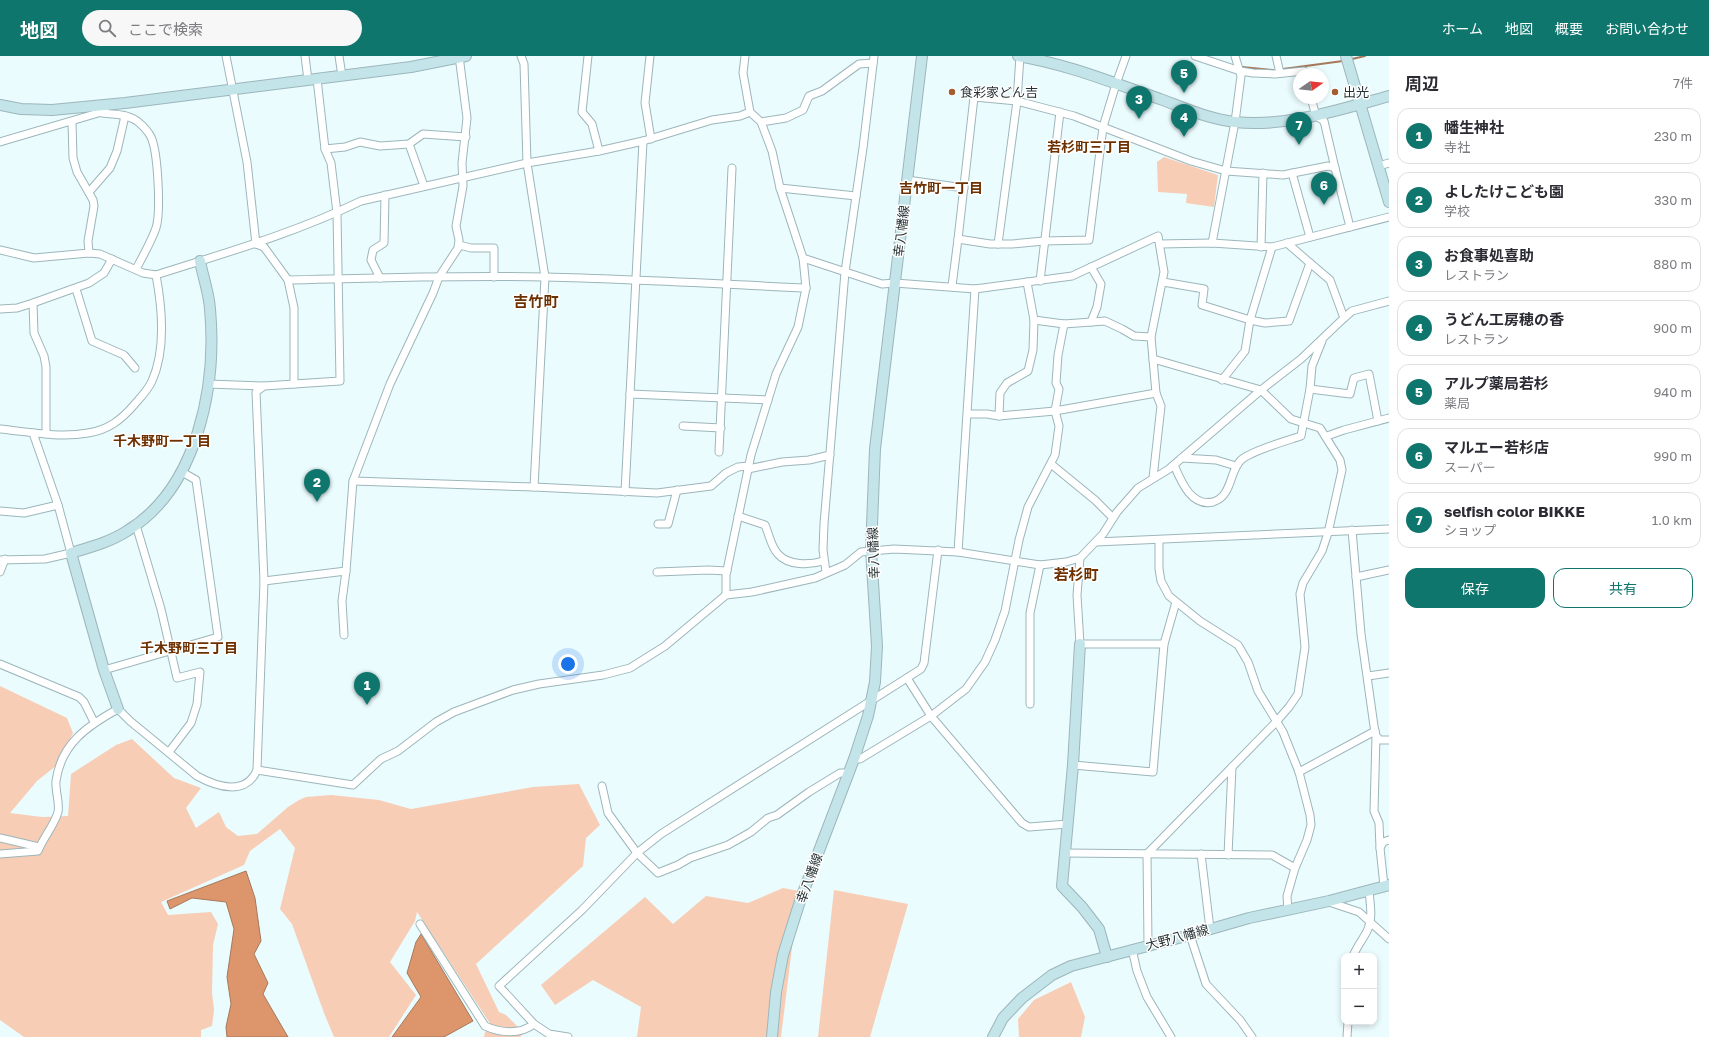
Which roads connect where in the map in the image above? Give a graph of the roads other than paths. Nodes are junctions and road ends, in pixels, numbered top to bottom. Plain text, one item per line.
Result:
1 (226, 56) edge
2 (305, 56) edge
3 (339, 56) edge
4 (522, 56) edge
5 (588, 56) edge
6 (650, 56) edge
7 (745, 56) edge
8 (922, 56) edge
9 (1020, 56) edge
10 (1126, 56) edge
11 (1195, 56) edge
12 (1235, 56) edge
13 (1276, 56) edge
14 (1346, 56) edge
15 (461, 57) edge
16 (873, 60) edge
17 (1240, 71) junction
18 (1293, 72) edge
19 (1280, 73) junction
20 (342, 76) junction
21 (313, 80) junction
22 (1116, 84) junction
23 (231, 90) junction
24 (1389, 96) edge
25 (1017, 101) junction
26 (125, 103) junction
27 (1313, 104) edge
28 (1359, 104) junction
29 (0, 105) edge
30 (750, 112) junction
31 (1060, 112) junction
32 (102, 113) junction
33 (125, 116) junction
34 (1316, 116) junction
35 (72, 122) junction
36 (761, 122) junction
37 (1235, 122) junction
38 (1103, 127) junction
39 (466, 137) junction
40 (647, 140) junction
41 (0, 142) edge
42 (409, 144) junction
43 (326, 149) junction
44 (599, 151) junction
45 (528, 163) junction
46 (1389, 163) edge
47 (1378, 166) junction
48 (732, 168) dead end
49 (1335, 168) junction
50 (1226, 171) junction
51 (1292, 173) junction
52 (1262, 174) junction
53 (464, 177) junction
54 (907, 180) junction
55 (424, 186) junction
56 (780, 188) junction
57 (964, 188) junction
58 (89, 192) junction
59 (385, 196) junction
60 (856, 196) junction
61 (1389, 202) edge
62 (337, 212) junction
63 (1389, 218) edge
64 (1350, 227) junction
65 (1310, 237) junction
66 (958, 239) junction
67 (1044, 241) junction
68 (1212, 243) junction
69 (1287, 243) junction
70 (256, 244) junction
71 (998, 244) junction
72 (1160, 244) junction
73 (458, 245) junction
74 (1261, 247) junction
75 (1272, 247) junction
76 (0, 250) edge
77 (89, 253) junction
78 (803, 258) junction
79 (112, 259) junction
80 (200, 262) junction
81 (1310, 263) junction
82 (1091, 267) junction
83 (136, 269) junction
84 (845, 272) junction
85 (156, 275) junction
86 (439, 277) junction
87 (494, 277) junction
88 (544, 277) junction
89 (380, 278) junction
90 (338, 279) junction
91 (288, 280) junction
92 (636, 280) junction
93 (1040, 280) junction
94 (1027, 282) junction
95 (1163, 282) junction
96 (895, 283) junction
97 (726, 284) junction
98 (952, 286) junction
99 (806, 288) junction
100 (76, 289) junction
101 (975, 289) junction
102 (1389, 301) edge
103 (33, 303) junction
104 (0, 309) edge
105 (1344, 318) junction
106 (1034, 320) junction
107 (1250, 320) junction
108 (1091, 322) junction
109 (1064, 324) junction
110 (1151, 337) junction
111 (1323, 338) junction
112 (1153, 359) junction
113 (136, 368) dead end
114 (1222, 380) junction
115 (208, 384) junction
116 (294, 384) junction
117 (264, 386) junction
118 (1310, 388) junction
119 (1261, 390) junction
120 (1156, 393) junction
121 (630, 394) junction
122 (723, 399) junction
123 (768, 400) junction
124 (1055, 411) junction
125 (968, 414) junction
126 (999, 416) junction
127 (1389, 418) edge
128 (1378, 421) junction
129 (1303, 422) junction
130 (683, 426) dead end
131 (721, 428) junction
132 (0, 429) edge
133 (33, 432) junction
134 (46, 434) junction
135 (1327, 436) junction
136 (719, 452) dead end
137 (830, 455) junction
138 (1182, 458) junction
139 (1051, 464) junction
140 (1174, 465) junction
141 (1236, 466) junction
142 (748, 468) junction
143 (182, 472) junction
144 (1153, 478) junction
145 (353, 481) junction
146 (534, 487) junction
147 (677, 490) junction
148 (625, 492) junction
149 (58, 505) junction
150 (0, 511) edge
151 (738, 516) junction
152 (1113, 518) junction
153 (658, 524) dead end
154 (136, 525) junction
155 (1389, 529) edge
156 (1352, 530) junction
157 (1328, 533) junction
158 (1159, 540) junction
159 (1096, 542) junction
160 (871, 550) junction
161 (938, 550) junction
162 (958, 552) junction
163 (71, 553) junction
164 (1080, 558) junction
165 (2, 560) edge
166 (1016, 560) junction
167 (823, 562) junction
168 (1040, 565) junction
169 (1389, 570) edge
170 (346, 571) junction
171 (727, 571) junction
172 (0, 572) edge
173 (657, 572) dead end
174 (826, 572) junction
175 (1356, 577) junction
176 (264, 581) junction
177 (726, 595) junction
178 (1176, 602) junction
179 (344, 635) dead end
180 (1080, 644) junction
181 (1164, 644) junction
182 (170, 650) junction
183 (0, 664) edge
184 (104, 670) junction
185 (1389, 673) edge
186 (1368, 676) junction
187 (907, 678) junction
188 (872, 700) junction
189 (1030, 704) dead end
190 (118, 709) junction
191 (931, 716) junction
192 (94, 722) junction
193 (1276, 722) junction
194 (1376, 734) junction
195 (1389, 740) edge
196 (169, 752) junction
197 (854, 759) junction
198 (1073, 765) junction
199 (1232, 767) junction
200 (257, 770) junction
201 (1299, 772) junction
202 (848, 773) junction
203 (602, 786) dead end
204 (1068, 824) junction
205 (0, 838) edge
206 (1389, 840) edge
207 (39, 847) junction
208 (1380, 848) junction
209 (637, 853) junction
210 (0, 854) edge
211 (1065, 854) junction
212 (1147, 854) junction
213 (1201, 854) junction
214 (1228, 855) junction
215 (1295, 868) junction
216 (1387, 885) edge
217 (1368, 891) junction
218 (1329, 902) junction
219 (1288, 910) junction
220 (1370, 922) junction
221 (420, 924) dead end
222 (1210, 929) junction
223 (1190, 935) junction
224 (1389, 939) edge
225 (1148, 945) junction
226 (1132, 950) junction
227 (1354, 953) edge
228 (1107, 958) junction
229 (534, 1024) junction
230 (1348, 1025) edge
231 (568, 1037) edge
232 (772, 1037) edge
233 (993, 1037) edge
234 (1171, 1037) edge
235 (1252, 1037) edge
236 (1347, 1037) edge

1 - 23 street
2 - 21 street
3 - 20 street
4 - 45 street
5 - 44 street
6 - 40 street
7 - 30 street
8 - 54 street, 幸八幡線
9 - 22 street
9 - 25 street
10 - 22 street
11 - 17 street
12 - 17 street
13 - 19 street
14 - 28 street
15 - 20 street
15 - 39 street
16 - 36 street
16 - 60 street
17 - 19 street
17 - 37 street
18 - 19 street
20 - 21 street
21 - 23 street
21 - 43 street
22 - 37 street
22 - 38 street
23 - 26 street
23 - 70 street
24 - 28 street
25 - 31 street
25 - 57 street
25 - 71 street
26 - 29 street
26 - 32 street
27 - 34 street
28 - 34 street
28 - 47 street
30 - 36 street
30 - 40 street
31 - 38 street
31 - 67 street
32 - 33 street
32 - 35 street
33 - 58 street
33 - 83 street
34 - 37 street
34 - 49 street
35 - 41 street
35 - 58 street
36 - 56 street
37 - 50 street
38 - 50 street
38 - 67 street
39 - 42 street
39 - 53 street
40 - 44 street
40 - 92 street
42 - 43 street
42 - 55 street
43 - 62 street
44 - 45 street
45 - 53 street
45 - 88 street
46 - 47 street
47 - 61 street
48 - 97 street
49 - 51 street
49 - 64 street
50 - 52 street
50 - 68 street
51 - 52 street
51 - 65 street
52 - 74 street
53 - 55 street
53 - 73 street
54 - 57 street
54 - 96 street, 幸八幡線
55 - 59 street
56 - 60 street
56 - 78 street
57 - 66 street
58 - 77 street
59 - 62 street
59 - 89 street
60 - 84 street
62 - 70 street
62 - 90 street
63 - 64 street
64 - 65 street
65 - 69 street
66 - 71 street
66 - 98 street
67 - 71 street
67 - 93 street
68 - 72 street
68 - 74 street
69 - 75 street
69 - 81 street
70 - 80 street
70 - 91 street
72 - 82 street
72 - 95 street
73 - 86 street
73 - 87 street
74 - 75 street
75 - 107 street
76 - 77 street
77 - 79 street
78 - 84 street
78 - 99 street
79 - 83 street
79 - 100 street
80 - 85 street
80 - 115 street
81 - 105 street
81 - 107 street
82 - 93 street
82 - 108 street
83 - 85 street
84 - 96 street
84 - 137 street
85 - 134 street
86 - 87 street
86 - 89 street
86 - 145 street
87 - 88 street
88 - 92 street
88 - 146 street
89 - 90 street
90 - 91 street
90 - 116 street
91 - 116 street
92 - 97 street
92 - 121 street
93 - 94 street
94 - 101 street
94 - 106 street
95 - 107 street
95 - 110 street
96 - 98 street
96 - 160 street, 幸八幡線
97 - 99 street
97 - 122 street
98 - 101 street
99 - 123 street
100 - 103 street
100 - 113 street
101 - 125 street
102 - 105 street
103 - 104 street
103 - 134 street
105 - 111 street
106 - 109 street
106 - 126 street
107 - 114 street
108 - 109 street
108 - 110 street
109 - 124 street
110 - 112 street
111 - 118 street
111 - 119 street
112 - 114 street
112 - 120 street
114 - 119 street
115 - 117 street
115 - 143 street
116 - 117 street
117 - 176 street
118 - 128 street
118 - 129 street
119 - 129 street
119 - 138 street
120 - 124 street
120 - 144 street
121 - 122 street
121 - 148 street
122 - 123 street
122 - 131 street
123 - 142 street
124 - 126 street
124 - 139 street
125 - 126 street
125 - 162 street
127 - 128 street
128 - 135 street
129 - 135 street
129 - 141 street
130 - 131 street
131 - 136 street
132 - 133 street
133 - 134 street
133 - 149 street
135 - 157 street
137 - 142 street
137 - 167 street
138 - 140 street
138 - 141 street
139 - 152 street
139 - 166 street
140 - 141 street
140 - 144 street
142 - 147 street
142 - 151 street
143 - 154 street
143 - 182 street
144 - 152 street
145 - 146 street
145 - 170 street
146 - 148 street
147 - 148 street
147 - 153 street
149 - 150 street
149 - 163 street
151 - 167 street
151 - 171 street
152 - 159 street
154 - 163 street
154 - 182 street
155 - 156 street
156 - 157 street
156 - 175 street
157 - 158 street
157 - 193 street
158 - 159 street
158 - 178 street
159 - 164 street
160 - 161 street
160 - 174 street
160 - 188 street, 幸八幡線
161 - 162 street
161 - 187 street
162 - 166 street
163 - 165 street
163 - 184 street
164 - 168 street
164 - 180 street
165 - 172 street
166 - 168 street
166 - 191 street
167 - 174 street
168 - 189 street
169 - 175 street
170 - 176 street
170 - 179 street
171 - 173 street
171 - 177 street
174 - 177 street
175 - 186 street
176 - 200 street
177 - 200 street
178 - 181 street
178 - 193 street
180 - 181 street
180 - 198 street
181 - 198 street
182 - 184 street
182 - 196 street
183 - 192 street
184 - 190 street
185 - 186 street
186 - 194 street
187 - 188 street
187 - 191 street
188 - 197 street, 幸八幡線
188 - 209 street
190 - 192 street
190 - 196 street
191 - 197 street
191 - 204 street
192 - 207 street
193 - 199 street
193 - 201 street
194 - 195 street
194 - 201 street
194 - 208 street
196 - 200 street
197 - 202 street, 幸八幡線
198 - 204 street
199 - 212 street
199 - 214 street
201 - 215 street
202 - 209 street
202 - 232 street, 幸八幡線
203 - 209 street
204 - 211 street
205 - 207 street
206 - 208 street
207 - 210 street
208 - 216 street
209 - 229 street
211 - 212 street
211 - 228 street
212 - 213 street
212 - 225 street
213 - 214 street
213 - 222 street
214 - 215 street
215 - 219 street
216 - 217 street, 大野八幡線
217 - 218 street, 大野八幡線
217 - 220 street
218 - 219 street, 大野八幡線
218 - 220 street
219 - 222 street, 大野八幡線
220 - 224 street
220 - 227 street
221 - 229 street
222 - 223 street, 大野八幡線
223 - 225 street, 大野八幡線
223 - 235 street
225 - 226 street, 大野八幡線
226 - 228 street, 大野八幡線
226 - 234 street
228 - 233 street, 大野八幡線
229 - 231 street
230 - 236 street

